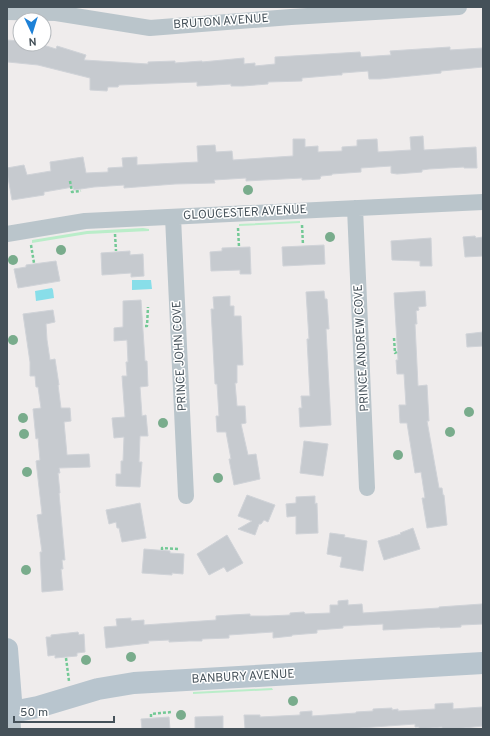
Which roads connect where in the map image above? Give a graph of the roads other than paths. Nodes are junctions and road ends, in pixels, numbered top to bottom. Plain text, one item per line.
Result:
1 (459, 7) edge
2 (57, 10) edge
3 (7, 12) edge
4 (291, 12) edge
5 (483, 202) edge
6 (355, 208) junction
7 (172, 217) junction
8 (7, 234) edge
9 (368, 488) dead end
10 (186, 496) dead end
11 (7, 649) edge
12 (483, 663) edge
13 (10, 718) edge

1 - 4 street, BRUTON AVENUE
2 - 3 street, BRUTON AVENUE
2 - 4 street, BRUTON AVENUE
5 - 6 street, GLOUCESTER AVENUE
6 - 7 street, GLOUCESTER AVENUE
6 - 9 street, PRINCE ANDREW COVE
7 - 8 street, GLOUCESTER AVENUE
7 - 10 street, PRINCE JOHN COVE
11 - 13 street
12 - 13 street, BANBURY AVENUE

